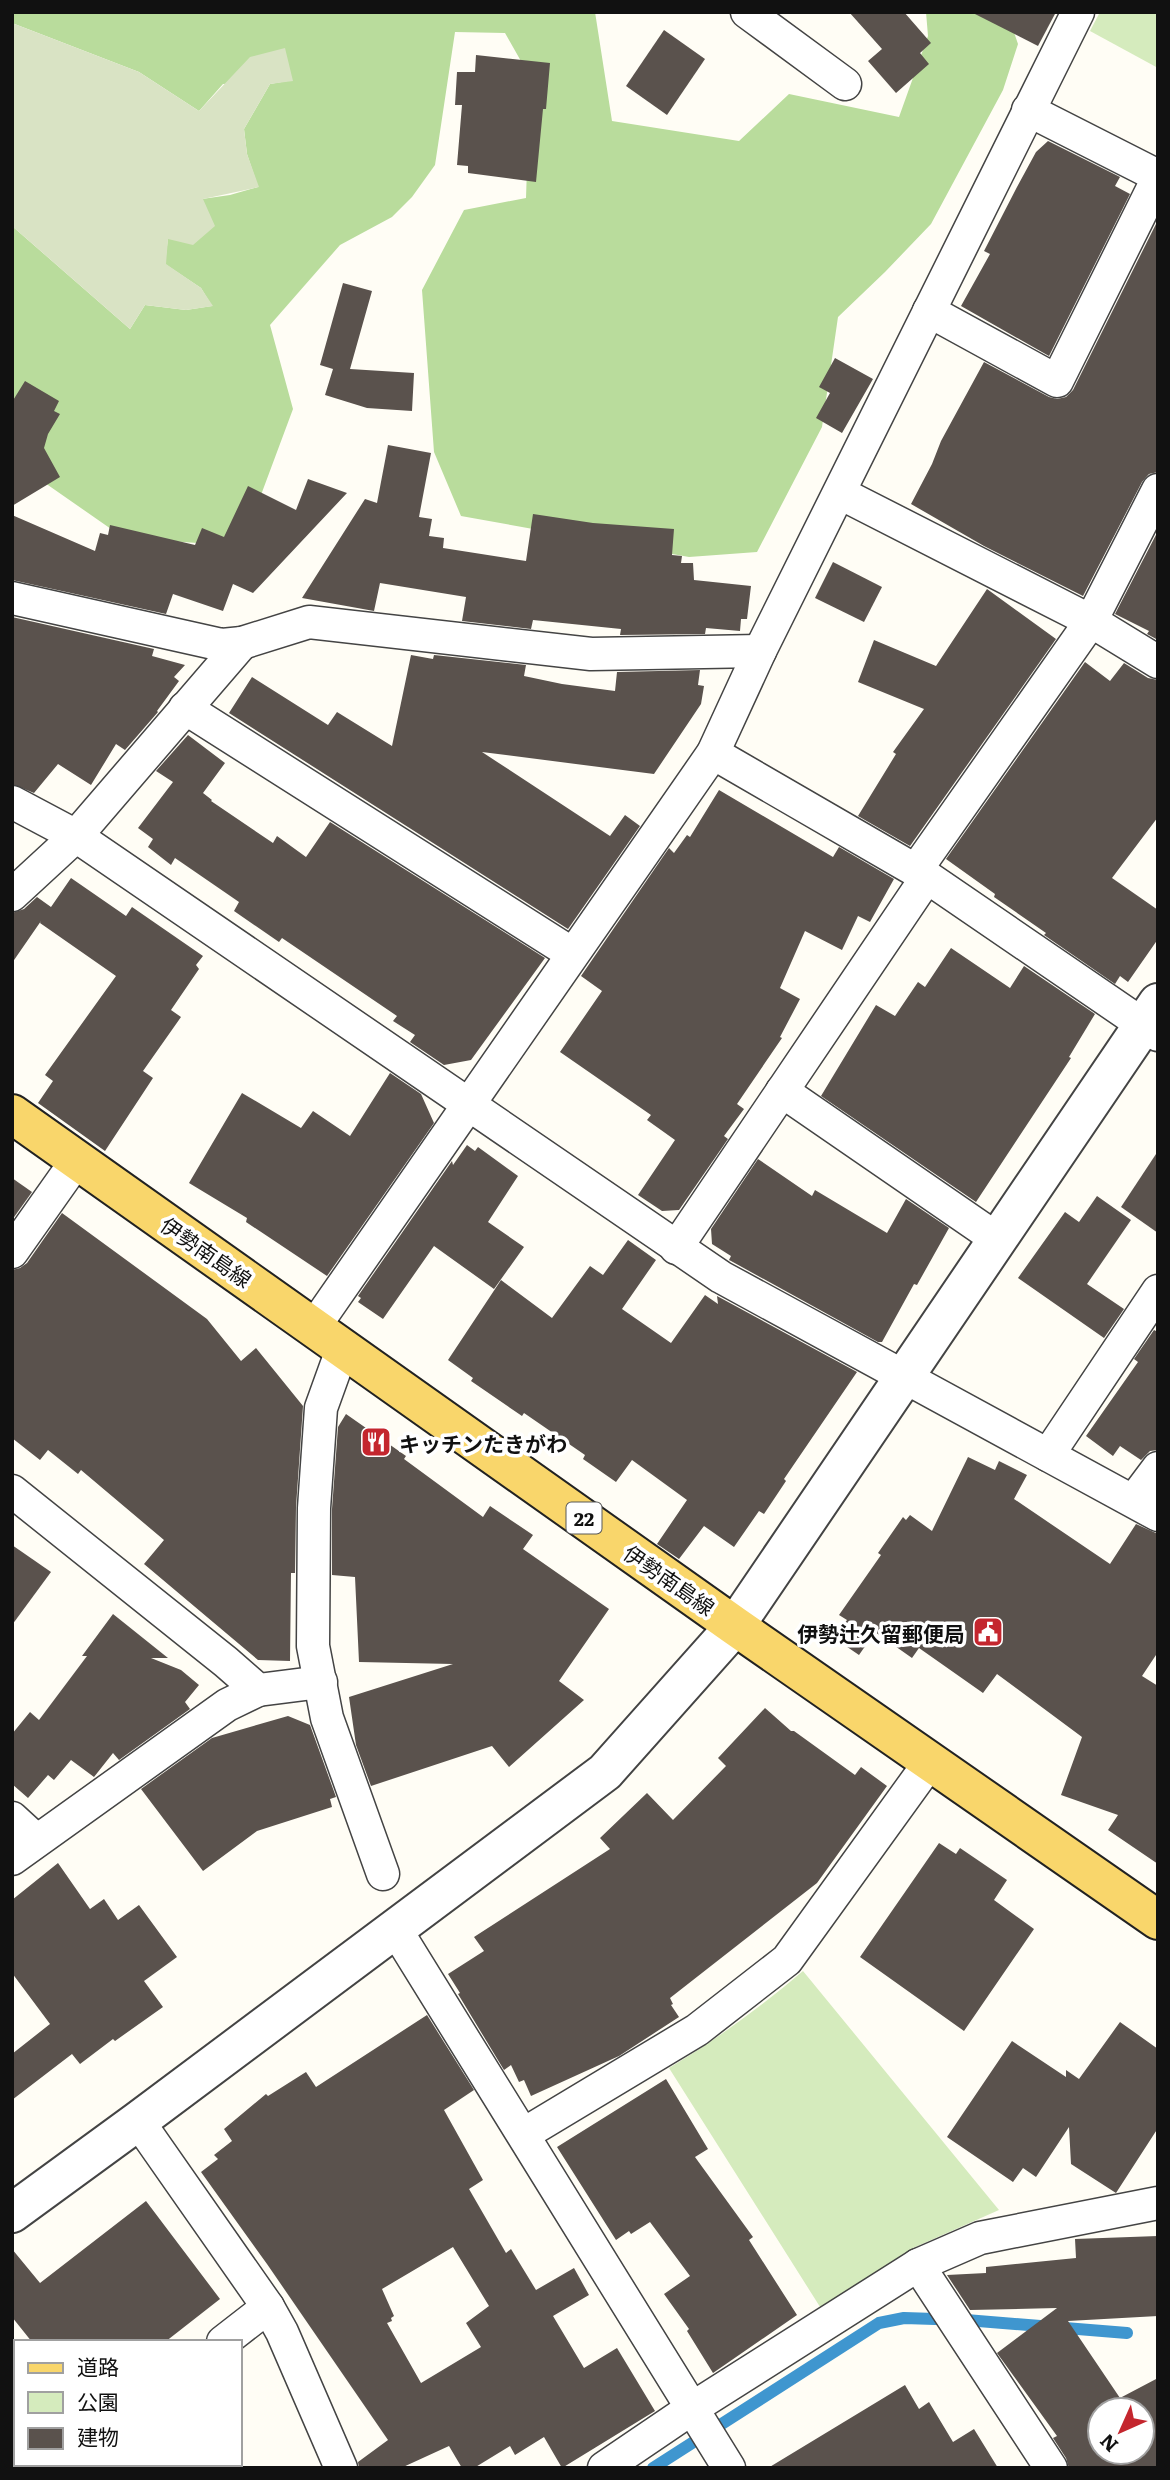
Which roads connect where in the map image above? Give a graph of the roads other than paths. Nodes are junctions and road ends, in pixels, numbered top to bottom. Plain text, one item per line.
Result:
1 (747, 12) edge
2 (1077, 12) edge
3 (845, 84) dead end
4 (1028, 110) junction
5 (1158, 177) edge
6 (929, 311) junction
7 (1158, 490) edge
8 (839, 493) junction
9 (12, 598) edge
10 (1091, 621) junction
11 (242, 643) junction
12 (760, 651) junction
13 (1158, 662) edge
14 (185, 708) junction
15 (713, 753) junction
16 (12, 802) edge
17 (76, 836) junction
18 (921, 874) junction
19 (12, 895) edge
20 (571, 954) junction
21 (1153, 1021) edge
22 (782, 1091) junction
23 (468, 1104) junction
24 (12, 1114) edge
25 (77, 1160) junction
26 (997, 1239) junction
27 (676, 1248) junction
28 (12, 1252) edge
29 (1158, 1291) edge
30 (329, 1337) junction
31 (903, 1377) junction
32 (1048, 1455) junction
33 (1158, 1468) edge
34 (12, 1491) edge
35 (1146, 1508) edge
36 (735, 1626) junction
37 (321, 1682) junction
38 (258, 1690) junction
39 (930, 1762) junction
40 (12, 1818) edge
41 (24, 1850) edge
42 (383, 1874) dead end
43 (1158, 1920) edge
44 (396, 1930) junction
45 (138, 2122) junction
46 (524, 2134) junction
47 (1158, 2203) edge
48 (12, 2213) edge
49 (918, 2265) junction
50 (268, 2307) junction
51 (226, 2340) edge
52 (694, 2413) junction
53 (722, 2457) edge
54 (341, 2468) edge
55 (604, 2468) edge
56 (1051, 2468) edge

1 - 3 street
2 - 4 street
4 - 5 street
4 - 6 street
5 - 6 street
6 - 8 street
7 - 10 street
8 - 10 street
8 - 12 street
9 - 11 street
10 - 13 street
10 - 18 street
11 - 12 street
11 - 14 street
12 - 15 street
14 - 17 street
14 - 20 street
15 - 18 street
15 - 20 street
16 - 17 street
17 - 19 street
17 - 23 street
18 - 21 street
18 - 22 street
20 - 23 street
21 - 26 street
22 - 26 street
22 - 27 street
23 - 27 street
23 - 30 street
24 - 25 main road, 伊勢南島線 / 22
25 - 28 street
25 - 30 main road, 伊勢南島線 / 22
26 - 31 street
27 - 31 street
29 - 32 street
30 - 36 main road, 伊勢南島線 / 22
30 - 37 street
31 - 32 street
31 - 36 street
32 - 35 street
33 - 35 street
34 - 38 street
36 - 39 main road, 伊勢南島線 / 22
36 - 44 street
37 - 38 street
37 - 42 street
38 - 41 street
39 - 43 main road, 伊勢南島線 / 22
39 - 46 street
40 - 41 street
44 - 45 street
44 - 46 street
45 - 48 street
45 - 50 street
46 - 52 street
47 - 49 street
49 - 52 street
49 - 56 street
50 - 51 street
50 - 54 street
52 - 53 street
52 - 55 street

